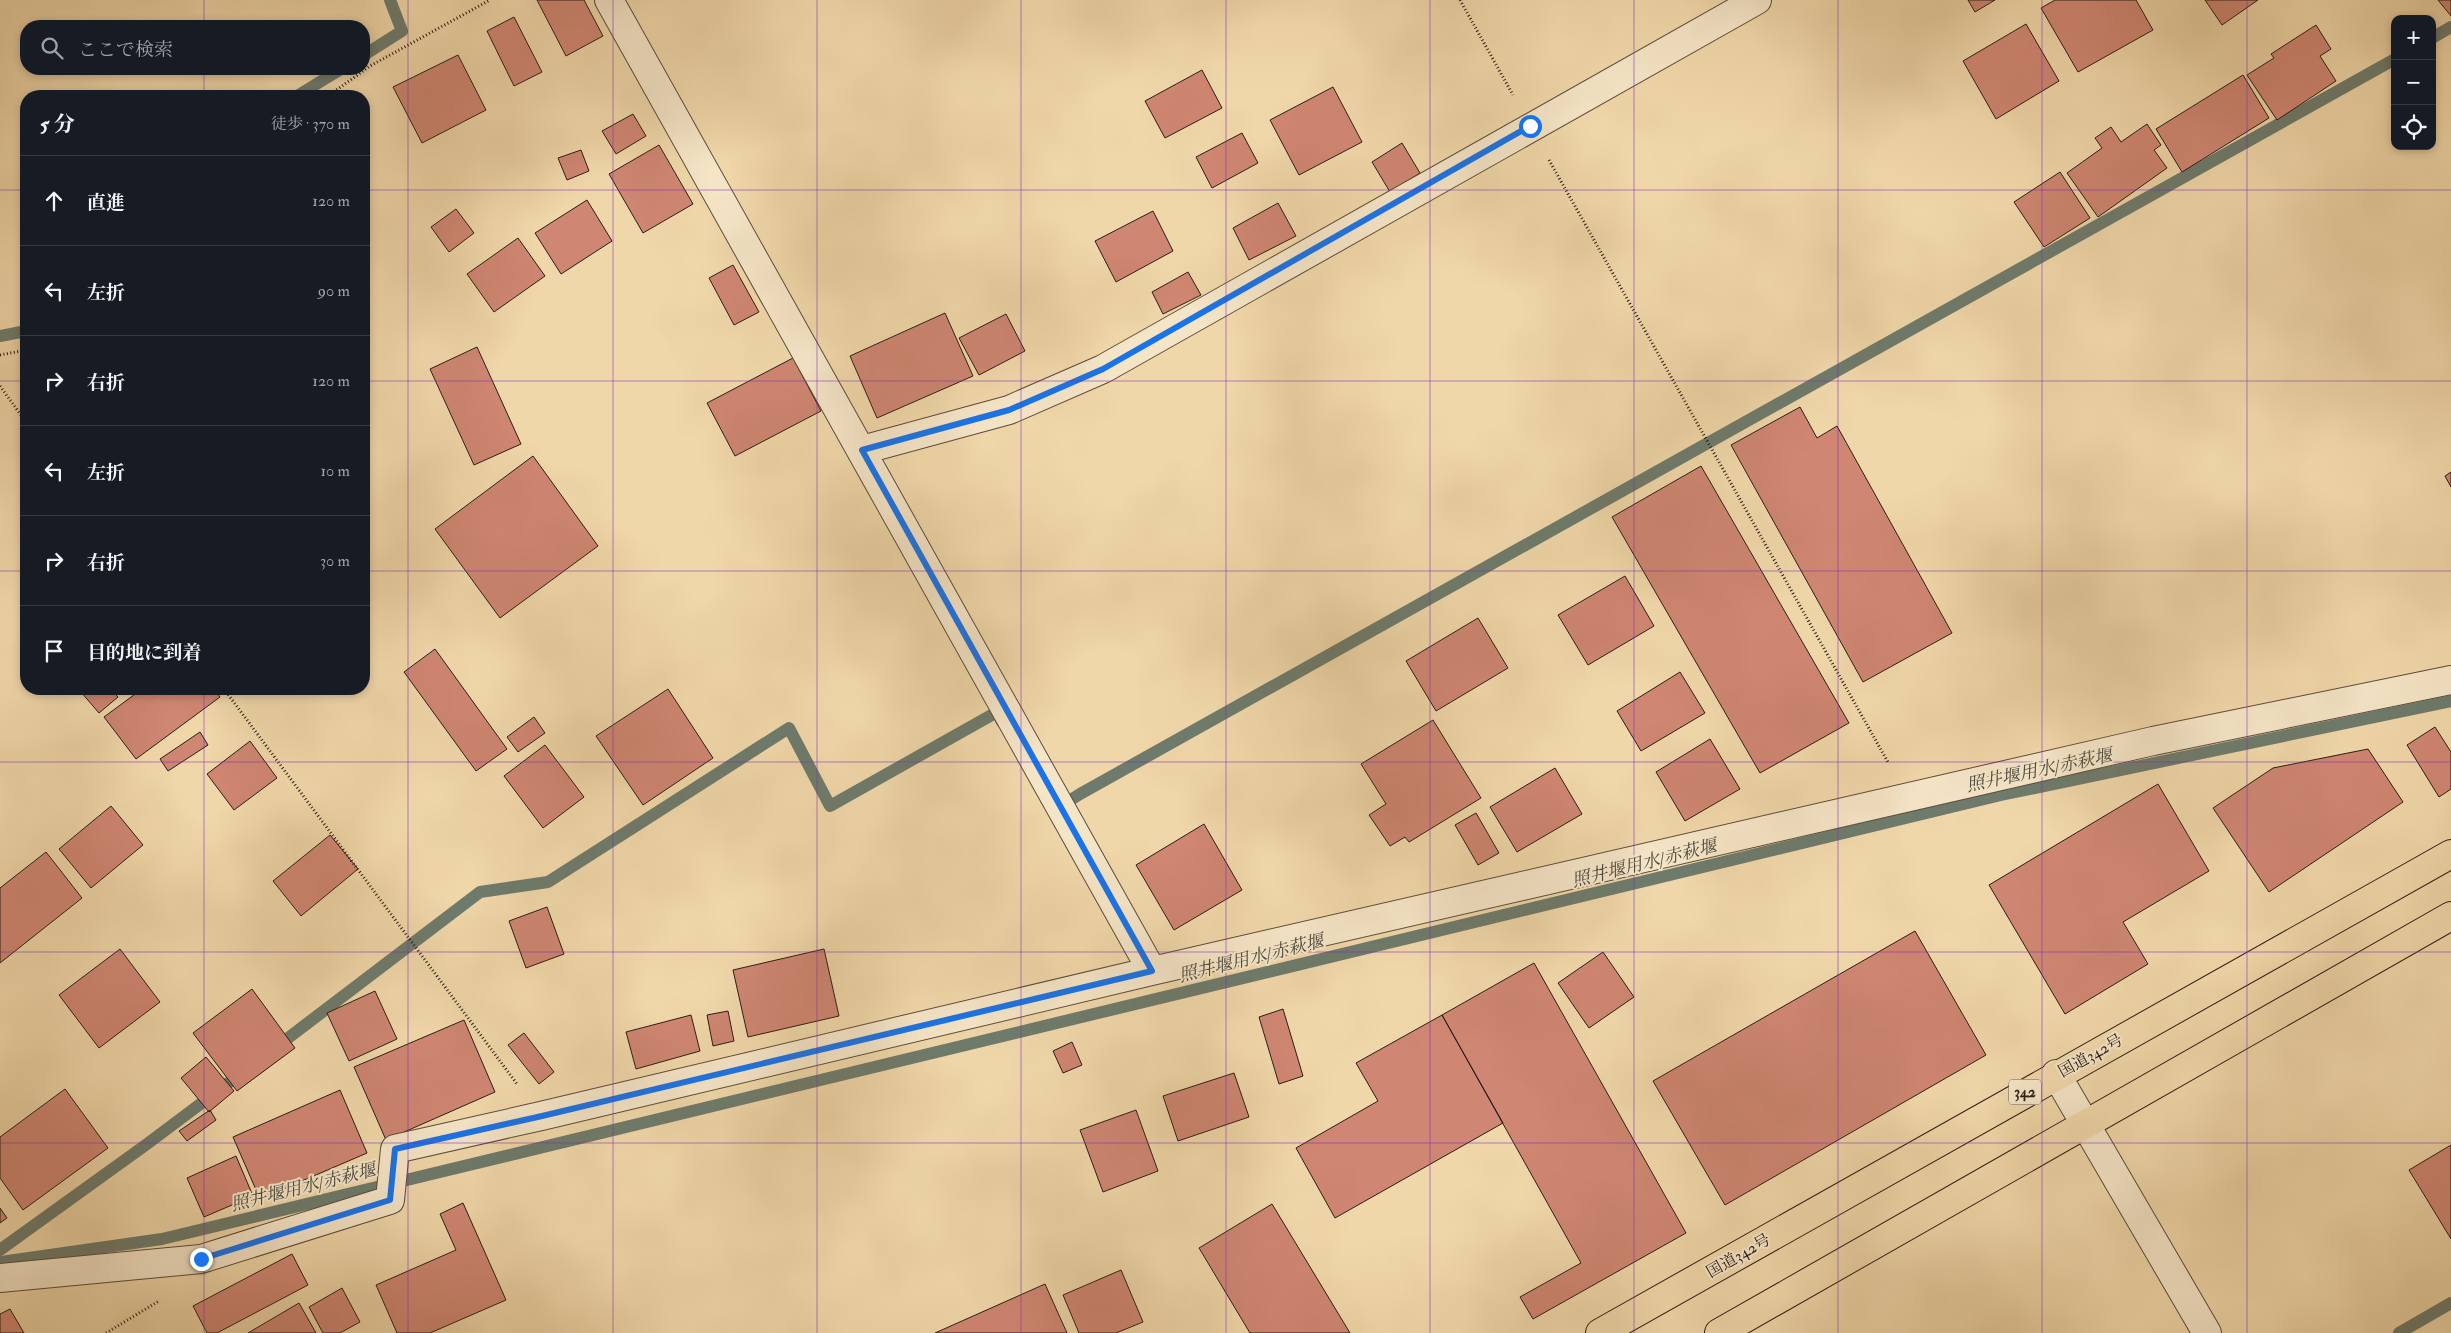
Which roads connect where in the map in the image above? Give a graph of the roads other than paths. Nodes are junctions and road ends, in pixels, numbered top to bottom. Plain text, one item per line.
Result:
1 (609, 0) edge
2 (1757, 0) edge
3 (862, 450) junction
4 (2451, 680) edge
5 (2451, 854) edge
6 (2451, 916) edge
7 (1152, 971) junction
8 (2056, 1074) junction
9 (2087, 1124) junction
10 (0, 1278) edge
11 (1600, 1333) edge
12 (1719, 1333) edge
13 (2207, 1333) edge

1 - 3 street
2 - 3 street
3 - 7 street
4 - 7 street
5 - 8 highway, 国道342号 / 342
6 - 9 highway
7 - 10 street
8 - 9 street
8 - 11 highway, 国道342号 / 342
9 - 12 highway
9 - 13 street

